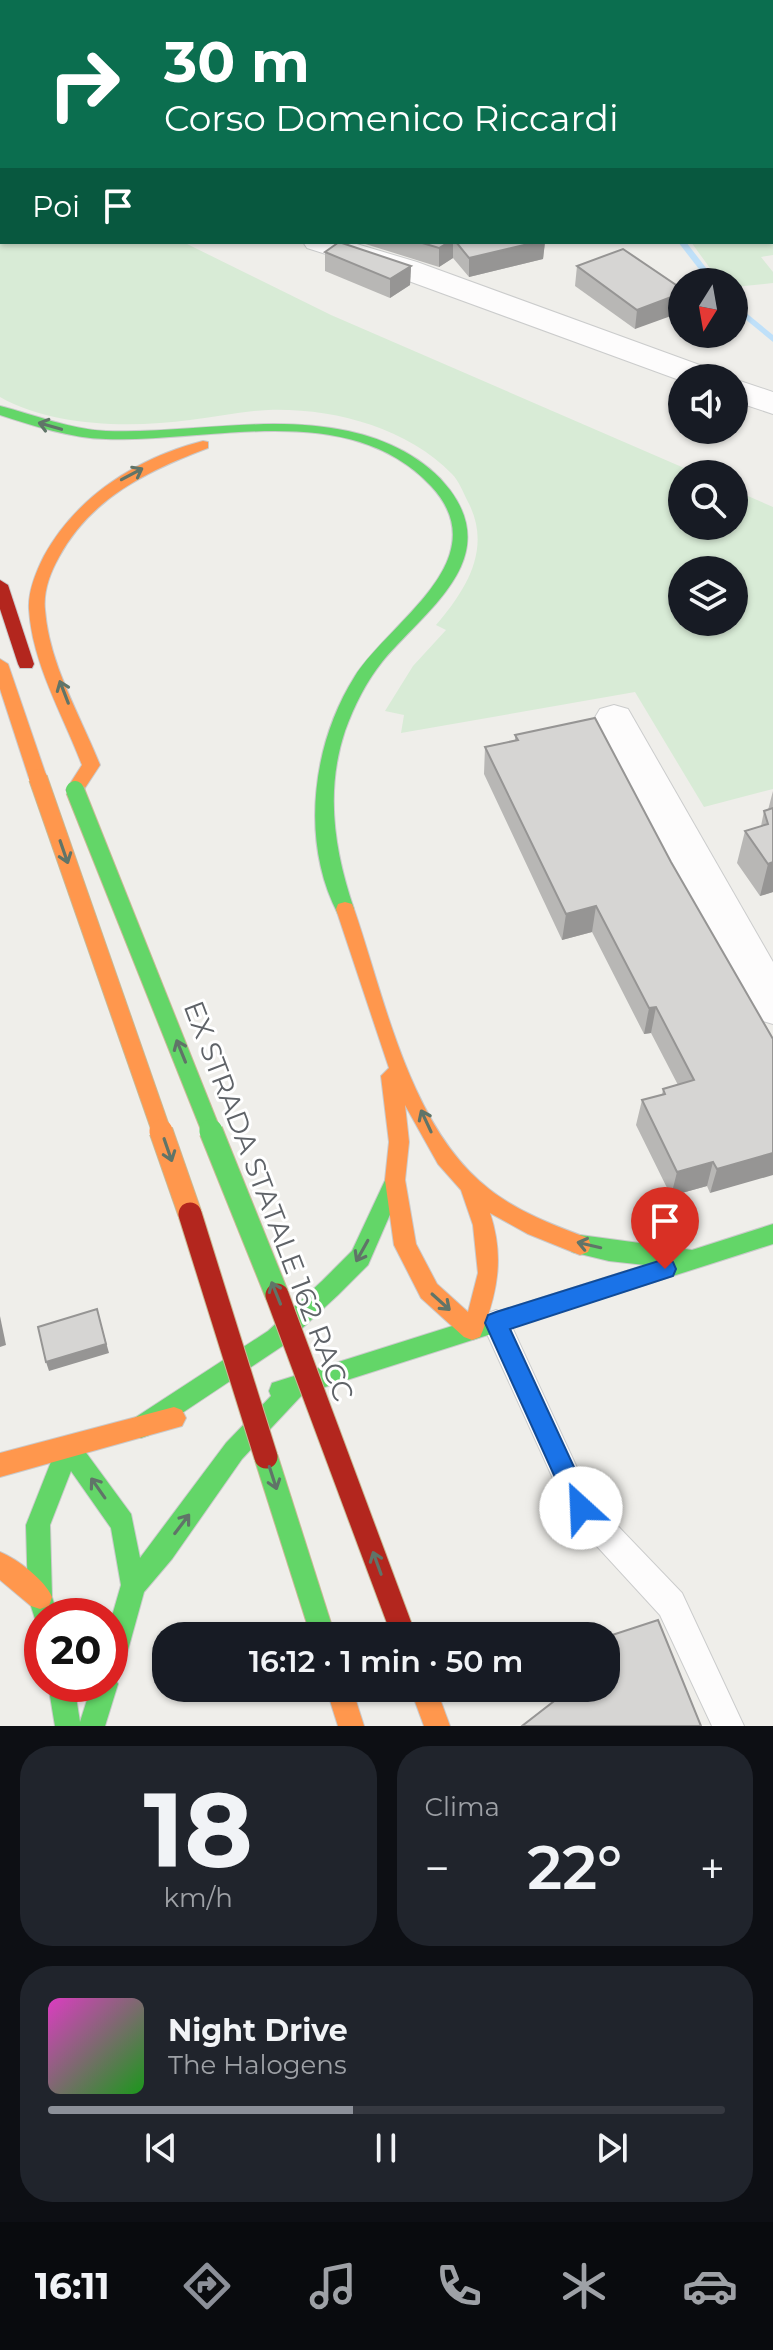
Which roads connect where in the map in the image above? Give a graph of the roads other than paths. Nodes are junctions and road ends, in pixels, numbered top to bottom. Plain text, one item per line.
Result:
1 (325, 244) edge
2 (668, 365) edge
3 (748, 394) edge
4 (773, 404) edge
5 (0, 410) edge
6 (267, 428) junction
7 (0, 585) edge
8 (0, 664) edge
9 (30, 676) dead end
10 (614, 719) dead end
11 (64, 761) dead end
12 (75, 790) junction
13 (773, 1005) edge
14 (386, 1034) junction
15 (395, 1180) junction
16 (469, 1185) junction
17 (773, 1234) edge
18 (694, 1260) junction
19 (484, 1326) junction
20 (296, 1386) junction
21 (226, 1405) dead end
22 (197, 1412) dead end
23 (141, 1427) junction
24 (68, 1447) junction
25 (0, 1465) edge
26 (0, 1564) edge
27 (133, 1585) junction
28 (40, 1597) joint
29 (128, 1603) edge
30 (319, 1622) edge
31 (399, 1622) edge
32 (64, 1702) edge
33 (99, 1702) edge
34 (343, 1702) edge
35 (428, 1702) edge
36 (350, 1723) edge
37 (68, 1726) edge
38 (92, 1726) edge
39 (437, 1726) edge
40 (728, 1726) edge

1 - 2 street
3 - 4 street
6 -> 5 main road
12 -> 6 main road
6 - 14 main road
7 - 9 main road
8 -> 30 main road, bridge
10 - 13 street
11 - 12 main road, EX STRADA STATALE 162 RACC
31 -> 12 main road, EX STRADA STATALE 162 RACC, bridge
14 - 15 main road
16 -> 14 main road
15 -> 19 main road
15 -> 23 main road
18 -> 16 main road
16 - 19 main road
17 - 18 main road
18 - 19 main road
19 - 20 main road
19 - 40 lane
20 - 21 main road
27 -> 20 main road
22 - 23 main road
23 - 24 main road
24 - 25 main road
27 -> 24 main road
24 - 28 main road
26 - 28 main road
27 - 29 main road
32 - 37 main road
33 - 38 main road
34 - 36 main road
35 - 39 main road

